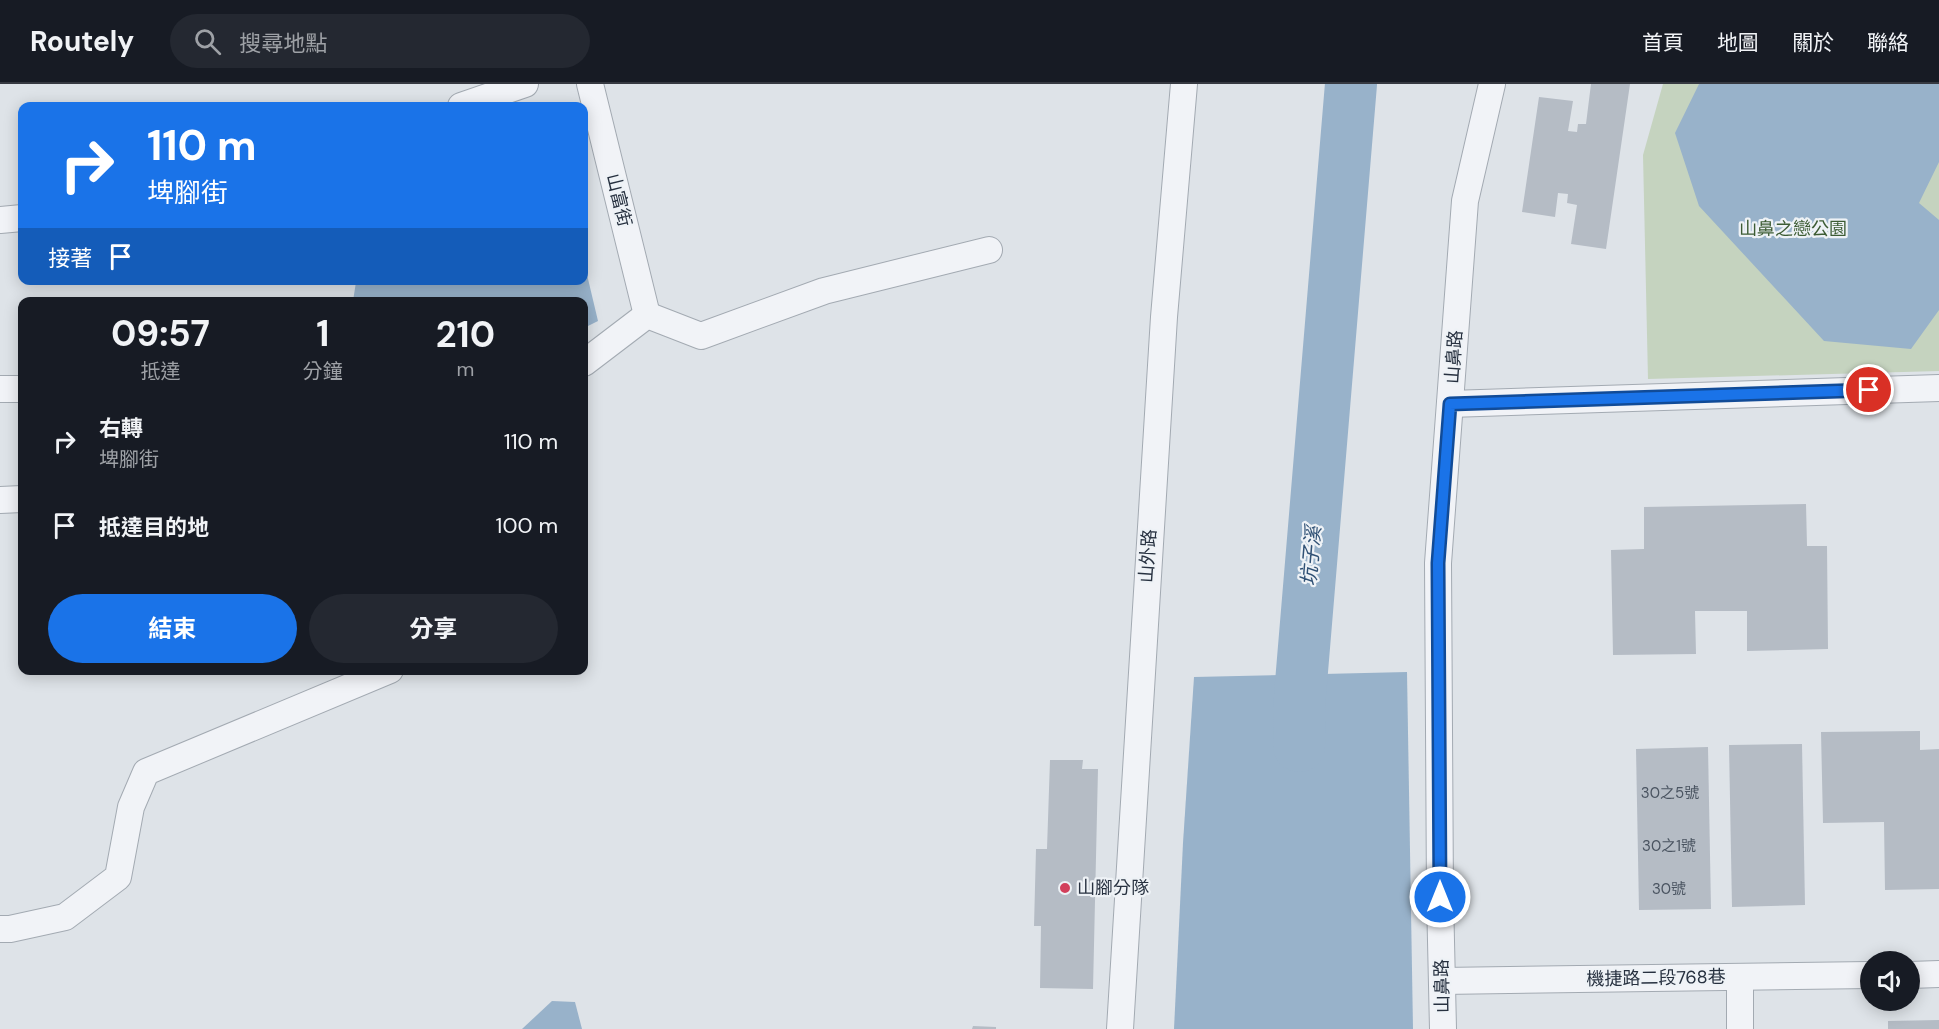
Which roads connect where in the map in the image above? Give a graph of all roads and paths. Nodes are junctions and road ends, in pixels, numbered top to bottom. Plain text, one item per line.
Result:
1 (525, 84) edge
2 (590, 84) edge
3 (1184, 84) edge
4 (1492, 84) edge
5 (473, 102) edge
6 (18, 218) edge
7 (0, 220) edge
8 (989, 250) dead end
9 (647, 315) junction
10 (588, 360) edge
11 (1939, 388) edge
12 (0, 389) edge
13 (18, 389) edge
14 (1450, 404) junction
15 (18, 499) edge
16 (0, 500) edge
17 (378, 675) edge
18 (0, 929) edge
19 (1939, 974) edge
20 (1860, 975) edge
21 (1920, 975) edge
22 (1740, 978) junction
23 (1442, 981) junction
24 (1120, 1029) edge
25 (1443, 1029) edge
26 (1740, 1029) edge

1 - 5 street
2 - 9 street, 山富街
3 - 24 street, 山外路
4 - 14 street, 山鼻路
6 - 7 street
8 - 9 street
9 - 10 street
11 - 14 street
12 - 13 street
14 - 23 street, 山鼻路
15 - 16 street
17 - 18 street
19 - 21 street
20 - 22 street, 機捷路二段768巷
22 - 23 street, 機捷路二段768巷
22 - 26 street
23 - 25 street, 山鼻路

